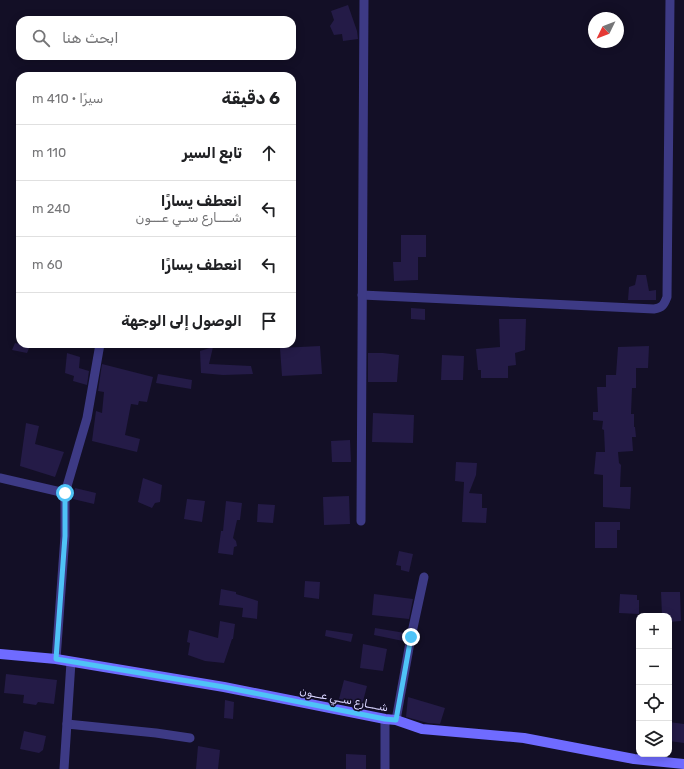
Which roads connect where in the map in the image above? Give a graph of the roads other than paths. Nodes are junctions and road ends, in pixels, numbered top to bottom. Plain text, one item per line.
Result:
1 (364, 0) edge
2 (670, 0) edge
3 (362, 295) junction
4 (99, 348) edge
5 (0, 478) edge
6 (65, 493) junction
7 (362, 521) dead end
8 (424, 578) dead end
9 (0, 654) edge
10 (56, 659) junction
11 (71, 662) junction
12 (385, 719) junction
13 (396, 720) junction
14 (67, 724) junction
15 (190, 738) dead end
16 (684, 764) edge
17 (64, 769) edge
18 (385, 769) edge

1 - 3 street
2 - 3 street
3 - 7 street
4 - 6 street
5 - 6 street
6 - 10 street
8 - 13 street
9 - 10 street, شــــارع ســي عـــون
10 - 11 street, شــــارع ســي عـــون
11 - 12 street, شــــارع ســي عـــون
11 - 14 street
12 - 13 street, شــــارع ســي عـــون
12 - 18 street
13 - 16 street, شــــارع ســي عـــون
14 - 15 street
14 - 17 street

